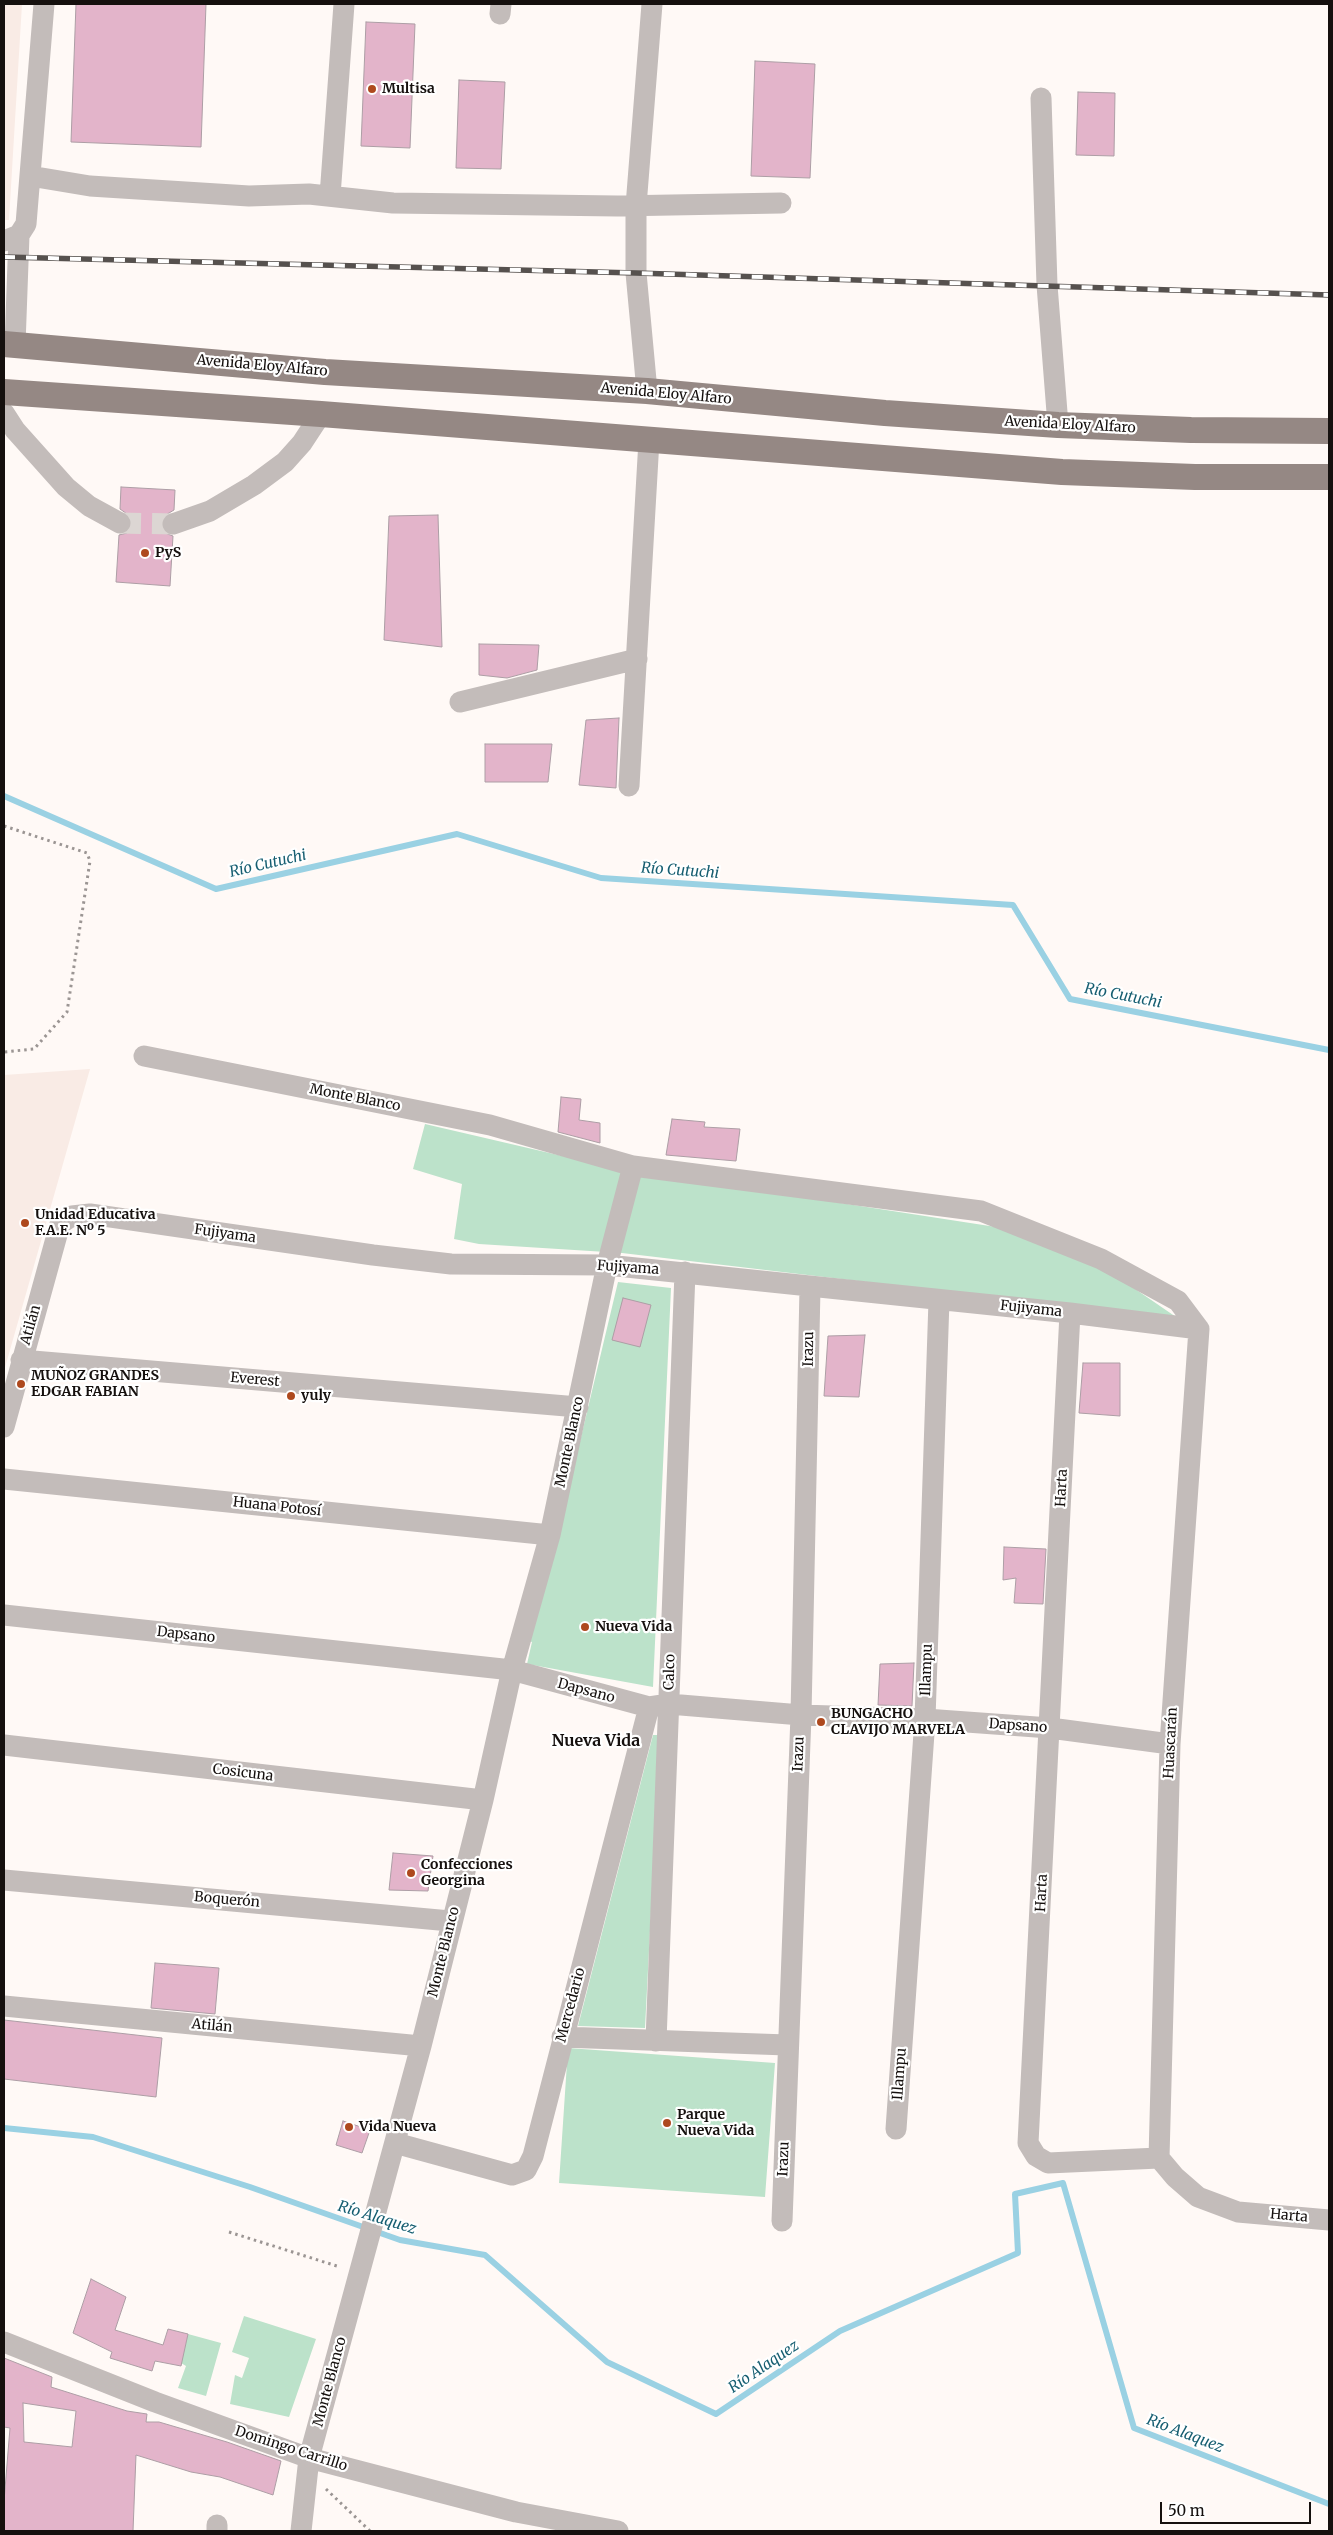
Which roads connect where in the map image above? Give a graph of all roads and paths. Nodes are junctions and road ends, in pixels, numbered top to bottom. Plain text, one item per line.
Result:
1 (44, 4) edge
2 (344, 4) edge
3 (652, 4) edge
4 (1041, 98) dead end
5 (30, 176) junction
6 (330, 196) junction
7 (781, 203) dead end
8 (636, 206) junction
9 (11, 238) edge
10 (9, 345) edge
11 (647, 391) junction
12 (4, 392) edge
13 (4, 413) edge
14 (321, 414) junction
15 (1058, 425) junction
16 (1329, 431) edge
17 (649, 440) junction
18 (1329, 477) edge
19 (120, 523) tunnel mouth
20 (174, 524) tunnel mouth
21 (637, 660) junction
22 (460, 702) dead end
23 (628, 786) dead end
24 (4, 826) edge
25 (4, 1052) edge
26 (144, 1056) dead end
27 (634, 1166) junction
28 (60, 1224) joint
29 (607, 1265) junction
30 (685, 1272) junction
31 (810, 1288) junction
32 (939, 1300) junction
33 (1070, 1313) junction
34 (1200, 1328) junction
35 (21, 1360) junction
36 (578, 1407) junction
37 (4, 1427) edge
38 (4, 1479) edge
39 (550, 1535) junction
40 (4, 1615) edge
41 (512, 1670) junction
42 (659, 1706) junction
43 (801, 1715) junction
44 (925, 1719) junction
45 (1050, 1728) junction
46 (1170, 1744) junction
47 (4, 1745) edge
48 (483, 1800) junction
49 (4, 1880) edge
50 (450, 1921) junction
51 (4, 2006) edge
52 (562, 2037) junction
53 (656, 2041) junction
54 (788, 2045) junction
55 (421, 2046) junction
56 (896, 2129) dead end
57 (395, 2143) junction
58 (1159, 2158) junction
59 (1329, 2220) edge
60 (782, 2221) dead end
61 (229, 2232) dead end
62 (362, 2268) junction
63 (4, 2342) edge
64 (309, 2458) junction
65 (301, 2531) edge
66 (370, 2531) edge
67 (618, 2531) edge

1 - 5 street
2 - 6 street
3 - 8 street
4 - 15 street
5 - 6 street
5 - 9 street
6 - 8 street
7 - 8 street
8 - 11 street
9 - 10 street
10 - 11 main road, Avenida Eloy Alfaro
11 - 15 main road, Avenida Eloy Alfaro
12 - 14 main road
13 - 19 street
14 - 17 main road
14 - 20 street
15 - 16 main road, Avenida Eloy Alfaro
17 - 18 main road
17 - 21 street
21 - 22 street
21 - 23 street
24 - 25 path
26 - 27 street, Monte Blanco
27 - 29 street, Monte Blanco
27 - 34 street
28 - 29 street, Fujiyama
28 - 35 street, Atilán
29 - 30 street, Fujiyama
29 - 36 street, Monte Blanco
30 - 31 street, Fujiyama
30 - 42 street, Calco
31 - 32 street, Fujiyama
31 - 43 street, Irazu
32 - 33 street, Fujiyama
32 - 44 street, Illampu
33 - 34 street, Fujiyama
33 - 45 street, Harta
34 - 46 street, Huascarán
35 - 36 street, Everest
35 - 37 street, Atilán
36 - 39 street, Monte Blanco
38 - 39 street, Huana Potosí
39 - 41 street, Monte Blanco
40 - 41 street, Dapsano
41 - 42 street, Dapsano
41 - 48 street, Monte Blanco
42 - 43 street, Dapsano
42 - 52 street, Mercedario
42 - 53 street, Calco
43 - 44 street, Dapsano
43 - 54 street, Irazu
44 - 45 street, Dapsano
44 - 56 street, Illampu
45 - 46 street, Dapsano
45 - 58 street, Harta
46 - 58 street, Huascarán
47 - 48 street, Cosicuna
48 - 50 street, Monte Blanco
49 - 50 street, Boquerón
50 - 55 street, Monte Blanco
51 - 55 street, Atilán
52 - 53 street
52 - 57 street, Mercedario
53 - 54 street
54 - 60 street, Irazu
55 - 57 street, Monte Blanco
57 - 62 street, Monte Blanco
58 - 59 street, Harta
61 - 62 path
62 - 64 street, Monte Blanco
63 - 64 street, Domingo Carrillo
64 - 65 street, Monte Blanco
64 - 66 path
64 - 67 street, Domingo Carrillo

